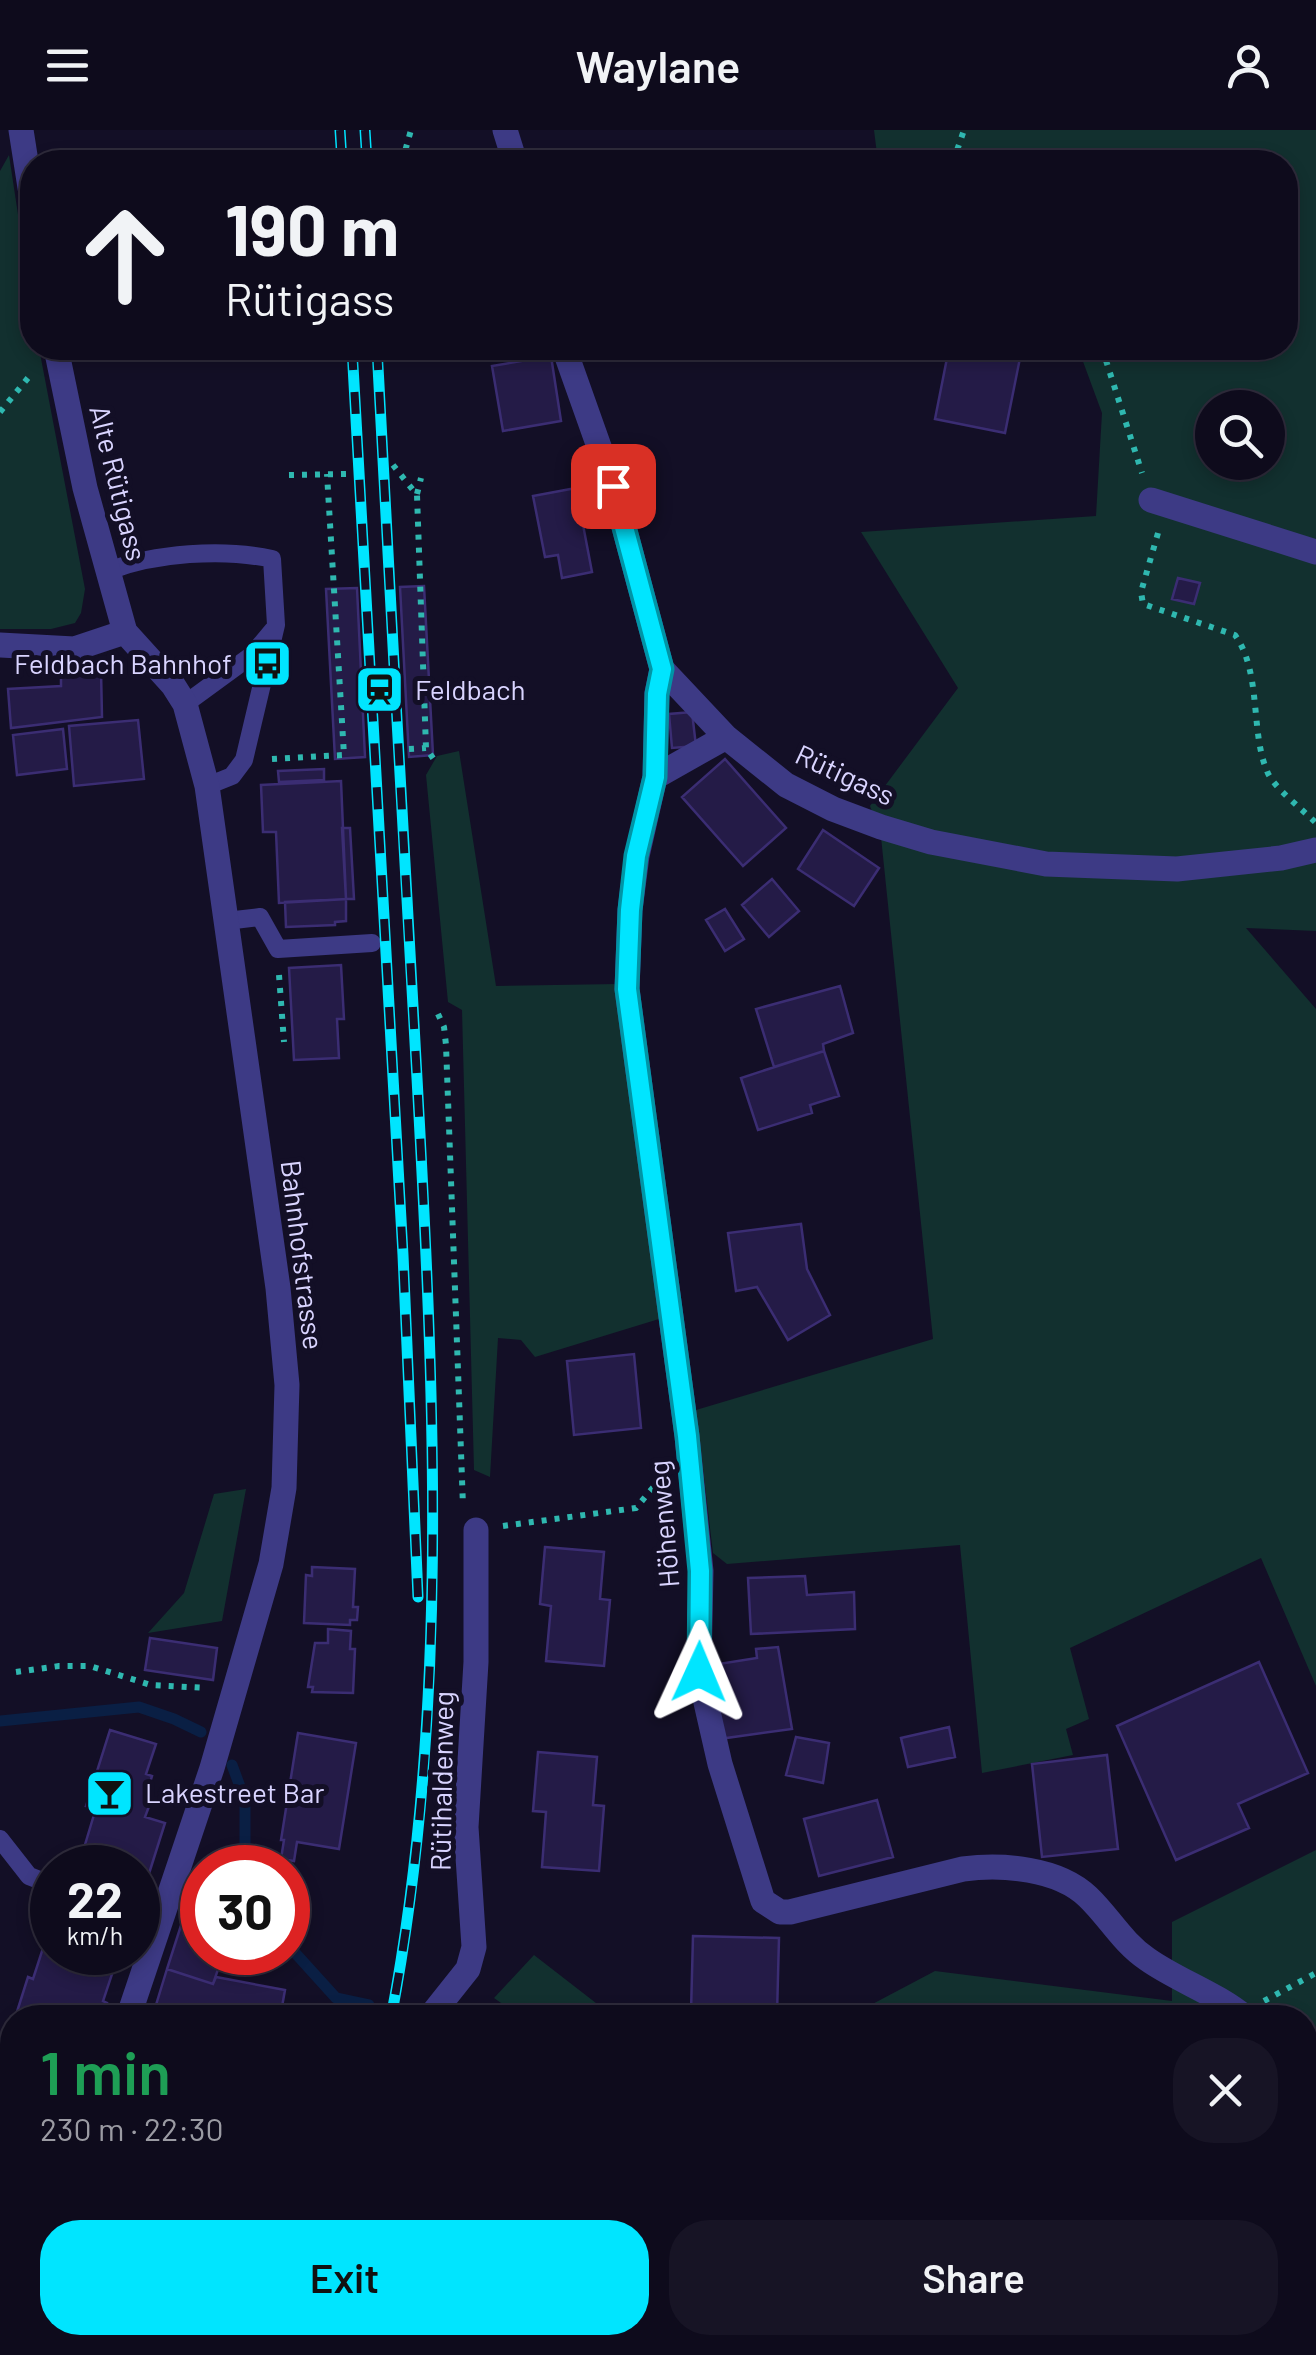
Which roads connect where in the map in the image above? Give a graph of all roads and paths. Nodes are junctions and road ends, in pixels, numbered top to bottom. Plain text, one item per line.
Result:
1 (45, 360) edge
2 (50, 360) edge
3 (568, 360) edge
4 (1106, 360) edge
5 (0, 412) edge
6 (393, 464) dead end
7 (328, 474) junction
8 (346, 474) dead end
9 (289, 475) dead end
10 (421, 478) dead end
11 (416, 495) junction
12 (1151, 500) junction
13 (1316, 552) edge
14 (108, 571) junction
15 (276, 625) junction
16 (125, 632) junction
17 (0, 645) edge
18 (662, 669) junction
19 (184, 704) junction
20 (726, 737) junction
21 (426, 748) junction
22 (408, 749) dead end
23 (244, 760) junction
24 (436, 761) dead end
25 (655, 777) junction
26 (207, 786) junction
27 (1316, 823) edge
28 (1316, 850) edge
29 (226, 921) junction
30 (372, 943) dead end
31 (278, 949) junction
32 (438, 1014) dead end
33 (284, 1042) dead end
34 (666, 1473) dead end
35 (476, 1530) junction
36 (16, 1672) dead end
37 (238, 1684) junction
38 (0, 1839) edge
39 (30, 1876) edge
40 (160, 1889) edge
41 (1316, 1973) edge
42 (137, 1975) edge
43 (131, 2005) edge
44 (439, 2005) edge
45 (1237, 2005) edge
46 (1262, 2005) edge

1 - 5 path
2 - 14 street, Alte Rütigass
3 - 18 street, Rütigass
4 - 12 path
6 - 11 path
7 - 8 path
7 - 9 path
7 - 23 path
10 - 11 path
11 - 21 path
12 - 13 street
12 - 27 path
14 - 15 lane
14 - 16 street, Alte Rütigass
15 - 19 lane
15 - 23 lane
16 - 17 street
16 - 19 street, Bahnhofstrasse
18 - 20 street, Rütigass
18 - 25 street, Höhenweg
19 - 26 street, Bahnhofstrasse
20 - 25 street
20 - 28 street, Rütigass
21 - 22 path
21 - 24 path
23 - 26 lane
25 - 45 street, Höhenweg
26 - 29 street, Bahnhofstrasse
29 - 31 lane
29 - 37 street, Bahnhofstrasse
30 - 31 lane
31 - 33 path
32 - 35 path
34 - 35 path
35 - 44 street, Rütihaldenweg
36 - 37 path
37 - 40 street, Bahnhofstrasse
38 - 39 lane
41 - 46 path
42 - 43 street, Bahnhofstrasse

